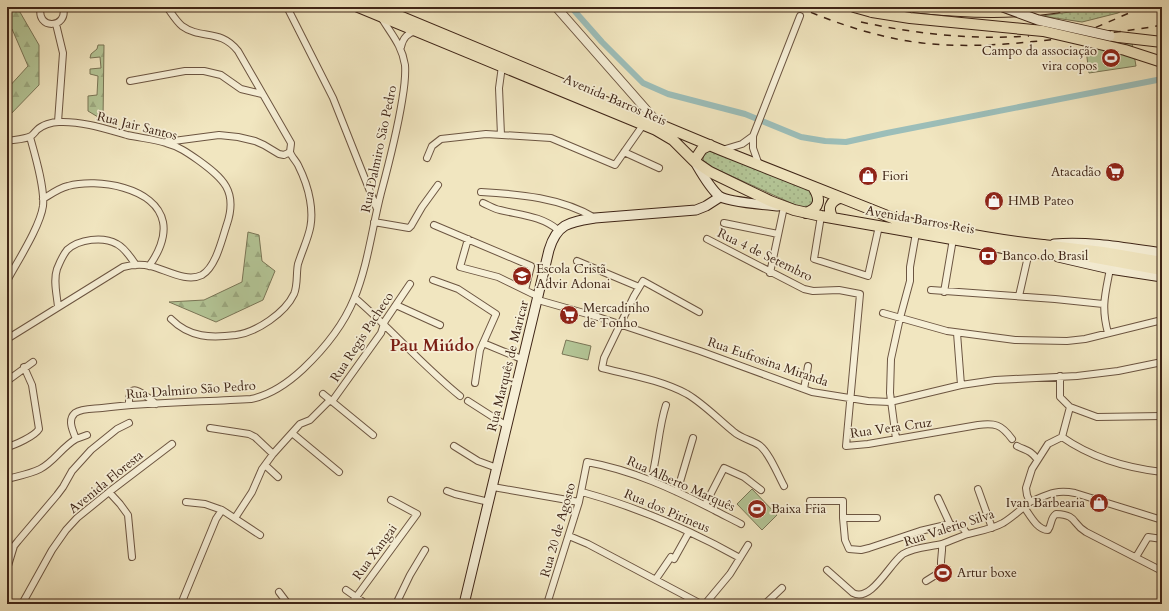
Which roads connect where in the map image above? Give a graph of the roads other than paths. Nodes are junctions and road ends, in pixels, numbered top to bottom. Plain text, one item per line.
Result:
1 (41, 7) edge
2 (63, 7) edge
3 (167, 7) edge
4 (288, 7) edge
5 (358, 7) edge
6 (556, 7) edge
7 (854, 7) edge
8 (916, 7) edge
9 (1003, 7) edge
10 (1057, 7) edge
11 (379, 12) edge
12 (800, 16) dead end
13 (56, 24) junction
14 (416, 31) junction
15 (1110, 36) junction
16 (1162, 42) edge
17 (1162, 46) edge
18 (401, 47) junction
19 (1162, 62) edge
20 (502, 66) junction
21 (130, 81) dead end
22 (262, 94) junction
23 (58, 122) junction
24 (657, 122) junction
25 (643, 125) junction
26 (500, 135) junction
27 (753, 136) junction
28 (30, 137) junction
29 (7, 141) edge
30 (166, 142) junction
31 (710, 145) junction
32 (721, 150) junction
33 (290, 152) junction
34 (624, 152) junction
35 (427, 158) dead end
36 (694, 161) junction
37 (759, 165) junction
38 (659, 168) dead end
39 (438, 185) dead end
40 (814, 187) junction
41 (481, 192) dead end
42 (720, 196) junction
43 (43, 198) junction
44 (840, 198) junction
45 (483, 203) dead end
46 (784, 207) junction
47 (377, 209) junction
48 (806, 213) junction
49 (821, 216) junction
50 (595, 218) junction
51 (832, 218) junction
52 (374, 222) junction
53 (724, 222) dead end
54 (434, 224) dead end
55 (879, 226) junction
56 (558, 230) junction
57 (916, 233) junction
58 (778, 234) junction
59 (468, 239) junction
60 (707, 239) dead end
61 (953, 239) junction
62 (1044, 249) junction
63 (1029, 252) junction
64 (1085, 253) junction
65 (1162, 253) edge
66 (577, 261) dead end
67 (1162, 262) edge
68 (136, 265) junction
69 (149, 266) junction
70 (1110, 269) junction
71 (1162, 270) edge
72 (770, 273) junction
73 (1162, 277) edge
74 (433, 280) dead end
75 (7, 281) edge
76 (410, 284) dead end
77 (639, 287) junction
78 (525, 290) junction
79 (931, 290) dead end
80 (944, 292) junction
81 (860, 294) joint
82 (1019, 296) junction
83 (354, 298) junction
84 (538, 299) junction
85 (1103, 304) junction
86 (396, 305) junction
87 (58, 306) junction
88 (699, 312) dead end
89 (883, 313) dead end
90 (900, 318) junction
91 (171, 320) dead end
92 (1162, 320) edge
93 (621, 324) junction
94 (384, 325) junction
95 (440, 325) dead end
96 (957, 333) junction
97 (1108, 333) junction
98 (7, 339) edge
99 (483, 343) junction
100 (524, 360) junction
101 (32, 362) dead end
102 (1162, 362) edge
103 (808, 366) dead end
104 (24, 367) junction
105 (1060, 376) junction
106 (7, 381) edge
107 (474, 383) dead end
108 (961, 386) junction
109 (804, 389) junction
110 (323, 394) dead end
111 (460, 396) dead end
112 (850, 399) junction
113 (330, 401) junction
114 (468, 401) dead end
115 (890, 402) junction
116 (156, 404) junction
117 (129, 405) junction
118 (666, 405) dead end
119 (1070, 407) junction
120 (1162, 416) edge
121 (129, 424) dead end
122 (507, 426) junction
123 (210, 428) dead end
124 (292, 433) junction
125 (86, 435) dead end
126 (372, 435) dead end
127 (1062, 437) junction
128 (693, 438) dead end
129 (76, 439) junction
130 (896, 439) junction
131 (1012, 439) dead end
132 (172, 444) dead end
133 (454, 446) dead end
134 (1017, 446) dead end
135 (7, 447) edge
136 (273, 454) junction
137 (1037, 459) junction
138 (587, 462) joint
139 (265, 465) junction
140 (497, 468) junction
141 (339, 472) dead end
142 (1162, 472) edge
143 (278, 477) dead end
144 (7, 479) edge
145 (651, 480) junction
146 (784, 486) dead end
147 (493, 487) junction
148 (978, 489) dead end
149 (761, 490) dead end
150 (447, 491) dead end
151 (109, 492) junction
152 (582, 492) junction
153 (677, 492) junction
154 (938, 498) dead end
155 (391, 500) dead end
156 (810, 501) dead end
157 (186, 502) dead end
158 (489, 502) junction
159 (579, 502) junction
160 (1030, 502) junction
161 (705, 505) junction
162 (1024, 507) junction
163 (222, 510) junction
164 (235, 518) junction
165 (843, 518) junction
166 (877, 518) dead end
167 (1162, 520) edge
168 (741, 524) dead end
169 (950, 524) junction
170 (992, 528) junction
171 (689, 532) junction
172 (967, 534) junction
173 (260, 535) dead end
174 (569, 536) junction
175 (1162, 539) edge
176 (942, 544) junction
177 (748, 545) dead end
178 (14, 546) junction
179 (7, 548) edge
180 (425, 550) dead end
181 (132, 557) dead end
182 (740, 558) junction
183 (1136, 558) junction
184 (7, 568) edge
185 (827, 570) dead end
186 (1162, 571) edge
187 (656, 579) junction
188 (926, 581) dead end
189 (782, 588) dead end
190 (346, 590) dead end
191 (279, 592) dead end
192 (356, 598) junction
193 (22, 604) edge
194 (181, 604) edge
195 (288, 604) edge
196 (351, 604) edge
197 (366, 604) edge
198 (396, 604) edge
199 (464, 604) edge
200 (547, 604) edge
201 (701, 604) edge
202 (705, 604) edge
203 (765, 604) edge

1 - 13 street
2 - 13 street
3 - 22 street
4 - 47 street
5 - 11 main road, Avenida Barros Reis
6 - 24 street
7 - 19 main road, bridge
8 - 10 highway
9 - 15 main road, bridge
11 - 14 main road, Avenida Barros Reis
11 - 18 street, Rua Dalmiro São Pedro
11 - 24 main road, Avenida Barros Reis
12 - 27 street
13 - 23 street
14 - 18 street
14 - 20 main road, Avenida Barros Reis
15 - 16 main road
15 - 17 main road
18 - 47 street, Rua Dalmiro São Pedro
20 - 25 main road, Avenida Barros Reis
20 - 26 street
21 - 22 street
22 - 33 street
23 - 28 street, Rua Jair Santos
23 - 30 street, Rua Jair Santos
24 - 31 main road, Avenida Barros Reis
25 - 34 street
25 - 36 main road, Avenida Barros Reis
26 - 34 street
26 - 35 street
27 - 32 street
27 - 37 street
28 - 29 street, Rua Jair Santos
28 - 43 street
30 - 33 street
30 - 69 street, Rua Jair Santos
31 - 32 main road, Avenida Barros Reis
31 - 36 main road
32 - 37 main road, Avenida Barros Reis
33 - 91 street
34 - 38 street
36 - 42 main road
36 - 46 main road, Avenida Barros Reis
37 - 40 main road, Avenida Barros Reis
39 - 52 street
40 - 44 main road, Avenida Barros Reis
40 - 48 main road
41 - 50 street
42 - 46 main road
42 - 50 main road
43 - 69 street
43 - 75 street
44 - 51 main road
44 - 62 main road, Avenida Barros Reis
45 - 56 street
46 - 48 main road, Avenida Barros Reis
46 - 58 street
47 - 52 street, Rua Dalmiro São Pedro
48 - 49 main road, Avenida Barros Reis
49 - 51 main road, Avenida Barros Reis
49 - 55 street
50 - 56 main road
51 - 55 main road, Avenida Barros Reis
52 - 83 street, Rua Dalmiro São Pedro
53 - 58 street
54 - 59 street
55 - 57 main road, Avenida Barros Reis
56 - 84 main road, Rua Marquês de Maricar
57 - 61 main road, Avenida Barros Reis
57 - 90 street
58 - 72 street
59 - 78 street
59 - 78 street, Rua Eufrosina Miranda
60 - 72 street, Rua 4 de Setembro
61 - 63 main road, Avenida Barros Reis
61 - 80 street
62 - 63 main road, Avenida Barros Reis
62 - 64 main road, Avenida Barros Reis
62 - 65 main road, Avenida Barros Reis
62 - 70 main road, Avenida Barros Reis
63 - 82 street
64 - 67 main road
64 - 71 main road
66 - 77 street
68 - 69 street, Rua Jair Santos
68 - 87 street, Rua Jair Santos
68 - 87 street
70 - 73 main road, Avenida Barros Reis
70 - 85 street
72 - 81 street, Rua 4 de Setembro
74 - 99 street
76 - 86 street, Rua Regis Pacheco
77 - 88 street
77 - 93 street
78 - 84 street, Rua Eufrosina Miranda
79 - 80 street
80 - 82 street
81 - 112 street, Rua Vera Cruz
82 - 85 street
83 - 94 street
83 - 116 street, Rua Dalmiro São Pedro
84 - 93 street, Rua Eufrosina Miranda
84 - 100 main road, Rua Marquês de Maricar
85 - 97 street
86 - 94 street, Rua Regis Pacheco
86 - 95 street
87 - 98 street, Rua Jair Santos
89 - 90 street
90 - 96 street
90 - 115 street
92 - 97 street
93 - 109 street, Rua Eufrosina Miranda
93 - 146 street
94 - 111 street
94 - 113 street, Rua Regis Pacheco
96 - 97 street
96 - 108 street
99 - 100 street
99 - 107 street
100 - 122 main road, Rua Marquês de Maricar
101 - 104 street
102 - 105 street, Rua Eufrosina Miranda
103 - 109 street
104 - 106 street
104 - 135 street
105 - 108 street, Rua Eufrosina Miranda
105 - 119 street
108 - 115 street, Rua Eufrosina Miranda
109 - 112 street, Rua Eufrosina Miranda
110 - 113 street
112 - 115 street, Rua Eufrosina Miranda
112 - 130 street, Rua Vera Cruz
113 - 124 street, Rua Regis Pacheco
113 - 126 street
114 - 122 street
115 - 130 street
116 - 117 street, Rua Dalmiro São Pedro
116 - 117 street
117 - 129 street, Rua Dalmiro São Pedro
118 - 145 street
119 - 120 street
119 - 127 street
121 - 178 street
122 - 140 main road, Rua Marquês de Maricar
123 - 136 street
124 - 136 street, Rua Regis Pacheco
124 - 141 street
125 - 129 street
127 - 137 street
127 - 142 street
128 - 153 street
129 - 144 street
130 - 131 street, Rua Vera Cruz
132 - 151 street, Avenida Floresta
133 - 140 street
134 - 137 street
136 - 139 street, Rua Regis Pacheco
137 - 160 street
138 - 145 street, Rua Alberto Marquês
138 - 152 street, Rua 20 de Agosto
139 - 143 street
139 - 164 street, Rua Regis Pacheco
140 - 147 main road, Rua Marquês de Maricar
145 - 153 street, Rua Alberto Marquês
147 - 158 main road, Rua Marquês de Maricar
147 - 159 street
148 - 170 street
149 - 161 street
150 - 158 street
151 - 181 street
151 - 193 street, Avenida Floresta
152 - 159 street, Rua 20 de Agosto
152 - 171 street, Rua dos Pirineus
153 - 161 street, Rua Alberto Marquês
154 - 169 street
155 - 192 street, Rua Xangai
156 - 165 street
157 - 163 street
158 - 199 main road, Rua Marquês de Maricar
159 - 174 street, Rua 20 de Agosto
160 - 162 street, Rua Valerio Silva
160 - 167 street, Rua Valerio Silva
161 - 168 street, Rua Alberto Marquês
162 - 170 street, Rua Valerio Silva
162 - 183 street
163 - 164 street
163 - 194 street
164 - 173 street
165 - 166 street
165 - 169 street
169 - 172 street
170 - 172 street, Rua Valerio Silva
171 - 182 street, Rua dos Pirineus
171 - 187 street
172 - 176 street, Rua Valerio Silva
174 - 187 street
174 - 200 street, Rua 20 de Agosto
175 - 183 street
176 - 185 street, Rua Valerio Silva
176 - 188 street
177 - 182 street
178 - 179 street
178 - 184 street
180 - 198 street
182 - 202 street
183 - 186 street
187 - 201 street
189 - 203 street
190 - 192 street
191 - 195 street
192 - 196 street, Rua Xangai
192 - 197 street

